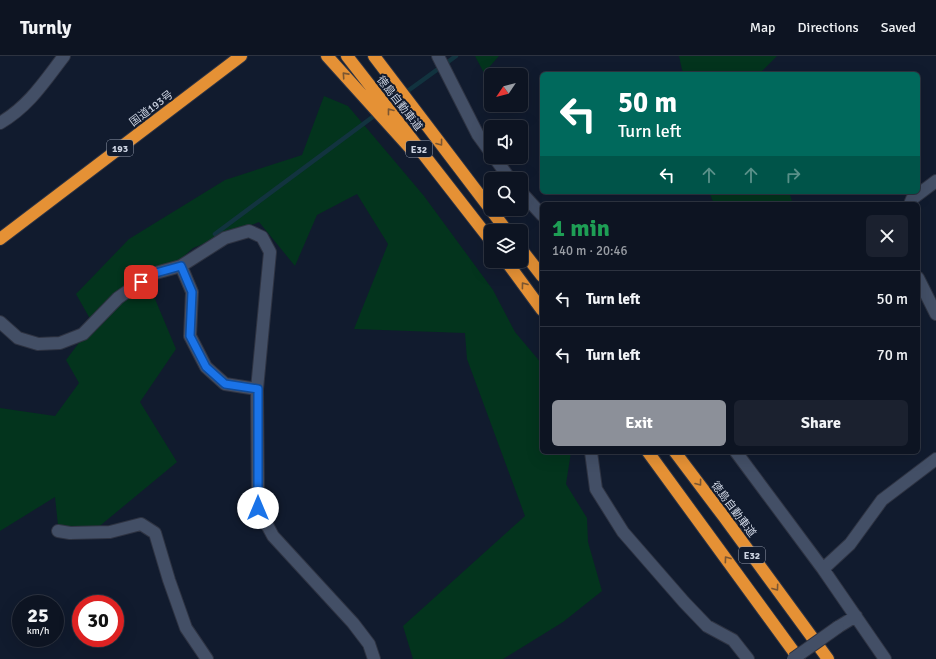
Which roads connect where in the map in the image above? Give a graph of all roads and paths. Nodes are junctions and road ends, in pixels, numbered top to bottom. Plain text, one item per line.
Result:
1 (64, 56) edge
2 (241, 56) edge
3 (328, 56) edge
4 (347, 56) edge
5 (375, 56) edge
6 (438, 56) edge
7 (0, 123) edge
8 (484, 143) edge
9 (936, 181) edge
10 (920, 193) edge
11 (919, 194) edge
12 (528, 199) edge
13 (911, 202) edge
14 (540, 212) edge
15 (502, 224) edge
16 (482, 230) junction
17 (484, 232) edge
18 (0, 239) edge
19 (528, 258) edge
20 (181, 266) junction
21 (511, 268) edge
22 (540, 273) edge
23 (920, 282) edge
24 (540, 307) edge
25 (936, 314) edge
26 (0, 322) edge
27 (258, 389) junction
28 (591, 454) edge
29 (649, 454) edge
30 (677, 454) edge
31 (737, 454) edge
32 (936, 459) edge
33 (58, 531) dead end
34 (823, 569) junction
35 (856, 616) junction
36 (207, 659) edge
37 (374, 659) edge
38 (748, 659) edge
39 (793, 659) edge
40 (799, 659) edge
41 (828, 659) edge
42 (885, 659) edge

1 - 7 street
2 - 18 highway, 国道193号 / 193
16 -> 3 highway
16 -> 4 highway, 徳島自動車道 / E32
5 -> 15 highway, 徳島自動車道 / E32
6 - 8 street
9 - 10 street
11 - 13 street
12 - 14 street
16 - 17 highway, 徳島自動車道 / E32
19 - 22 highway
20 - 26 street
20 - 27 street
20 - 27 street
24 -> 21 highway
23 - 25 street
27 - 37 street
28 - 38 street
40 -> 29 highway, E32
30 -> 41 highway, 徳島自動車道 / E32
31 - 34 street
32 - 34 street
33 - 36 street
34 - 35 street
35 - 39 street, bridge
35 - 42 street

